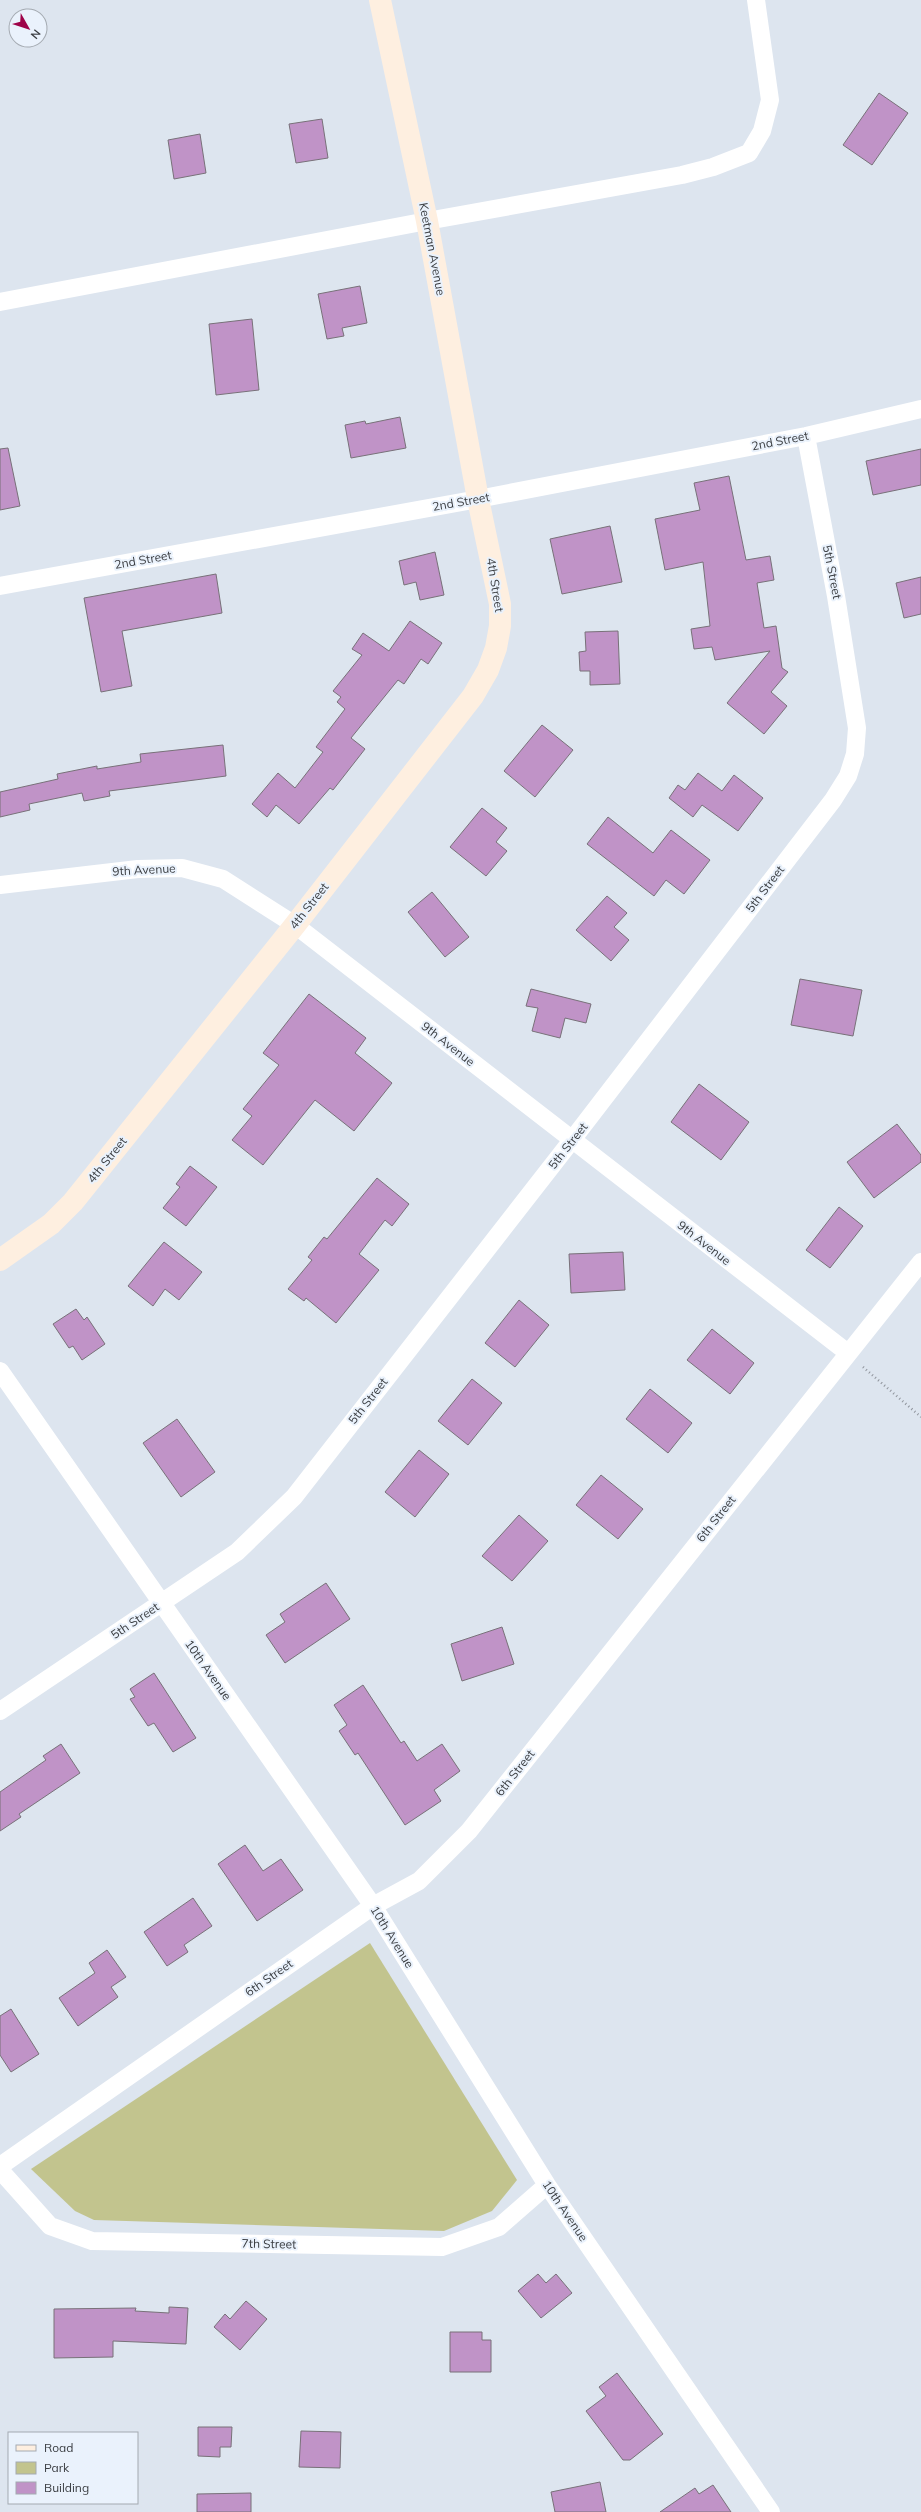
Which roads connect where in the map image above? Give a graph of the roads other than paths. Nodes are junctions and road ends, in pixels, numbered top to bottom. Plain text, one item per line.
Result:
1 (380, 0) edge
2 (756, 0) edge
3 (427, 220) junction
4 (0, 302) edge
5 (921, 409) edge
6 (806, 436) junction
7 (478, 499) junction
8 (0, 586) edge
9 (0, 885) edge
10 (295, 925) junction
11 (572, 1140) junction
12 (0, 1260) edge
13 (921, 1262) edge
14 (848, 1353) junction
15 (0, 1371) edge
16 (161, 1604) junction
17 (0, 1711) edge
18 (373, 1906) junction
19 (0, 2166) edge
20 (0, 2170) edge
21 (547, 2185) junction
22 (771, 2512) edge

1 - 3 street, Keetman Avenue
2 - 3 street
3 - 4 street
3 - 7 street, Keetman Avenue
5 - 6 street, 2nd Street
6 - 7 street, 2nd Street
6 - 11 street, 5th Street
7 - 8 street, 2nd Street
7 - 10 street, 4th Street
9 - 10 street, 9th Avenue
10 - 11 street, 9th Avenue
10 - 12 street, 4th Street
11 - 14 street, 9th Avenue
11 - 16 street, 5th Street
13 - 14 street, 6th Street
14 - 18 street, 6th Street
15 - 16 street, 10th Avenue
16 - 17 street, 5th Street
16 - 18 street, 10th Avenue
18 - 19 street, 6th Street
18 - 21 street, 10th Avenue
20 - 21 street, 7th Street
21 - 22 street, 10th Avenue

